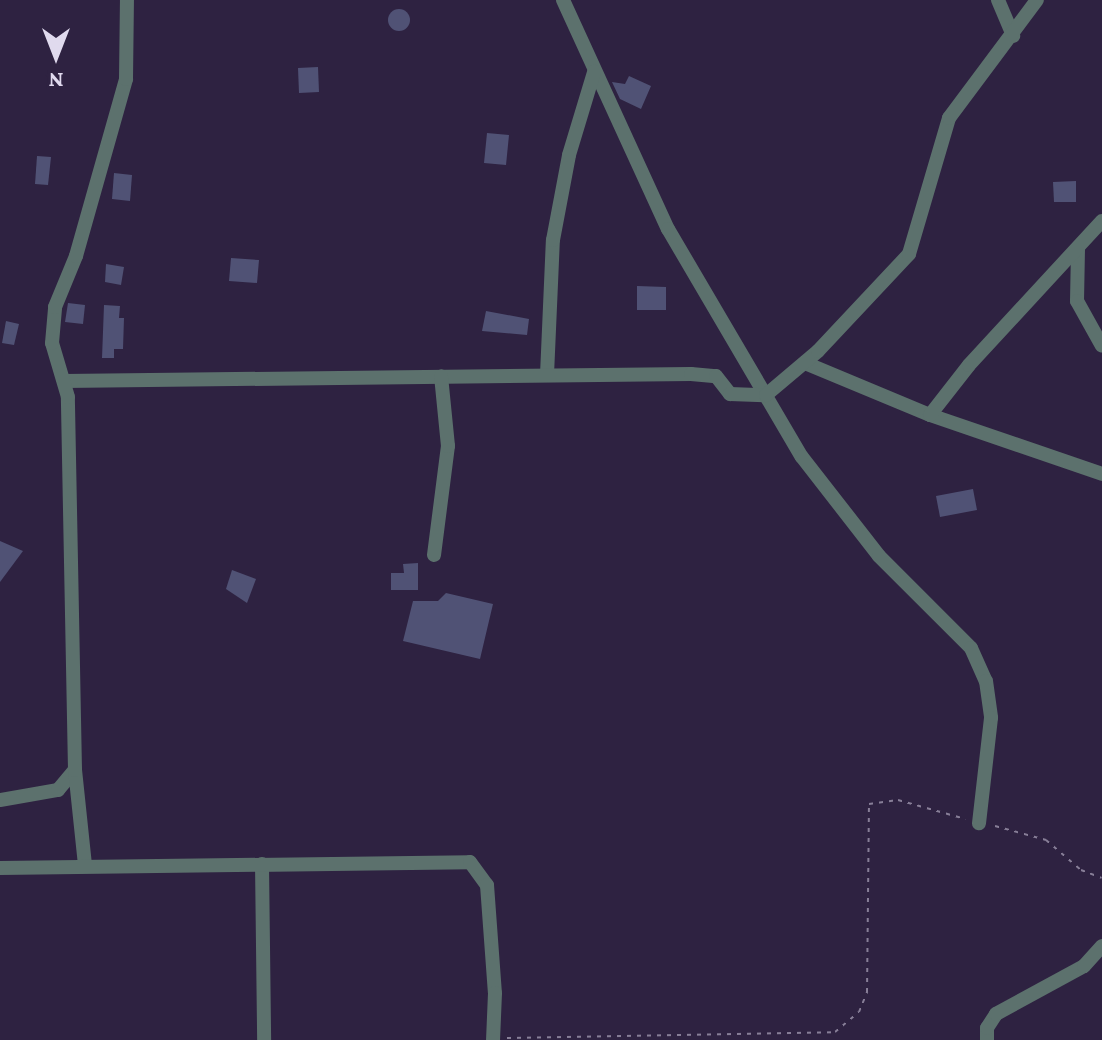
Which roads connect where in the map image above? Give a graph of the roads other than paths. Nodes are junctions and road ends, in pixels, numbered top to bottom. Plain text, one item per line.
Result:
1 (127, 0) edge
2 (563, 0) edge
3 (998, 0) edge
4 (1037, 0) edge
5 (1013, 36) junction
6 (594, 72) junction
7 (1102, 221) edge
8 (1078, 249) junction
9 (1102, 346) edge
10 (805, 363) junction
11 (547, 375) junction
12 (441, 376) junction
13 (64, 381) junction
14 (766, 395) junction
15 (930, 415) junction
16 (1102, 474) edge
17 (434, 555) dead end
18 (75, 770) junction
19 (0, 800) edge
20 (979, 823) road end
21 (262, 864) junction
22 (85, 865) junction
23 (0, 868) edge
24 (1102, 946) edge
25 (493, 1035) edge
26 (264, 1040) edge
27 (987, 1040) edge

1 - 13 street
2 - 6 street
3 - 5 street
4 - 5 street
5 - 10 street
6 - 11 street
6 - 14 street
7 - 8 street
8 - 9 street
8 - 15 street
10 - 14 street
10 - 15 street
11 - 12 street
11 - 14 street
12 - 13 street
12 - 17 street
13 - 18 street
14 - 20 street
15 - 16 street
18 - 19 street
18 - 22 street
21 - 22 street
21 - 25 street
21 - 26 street
22 - 23 street
24 - 27 street

